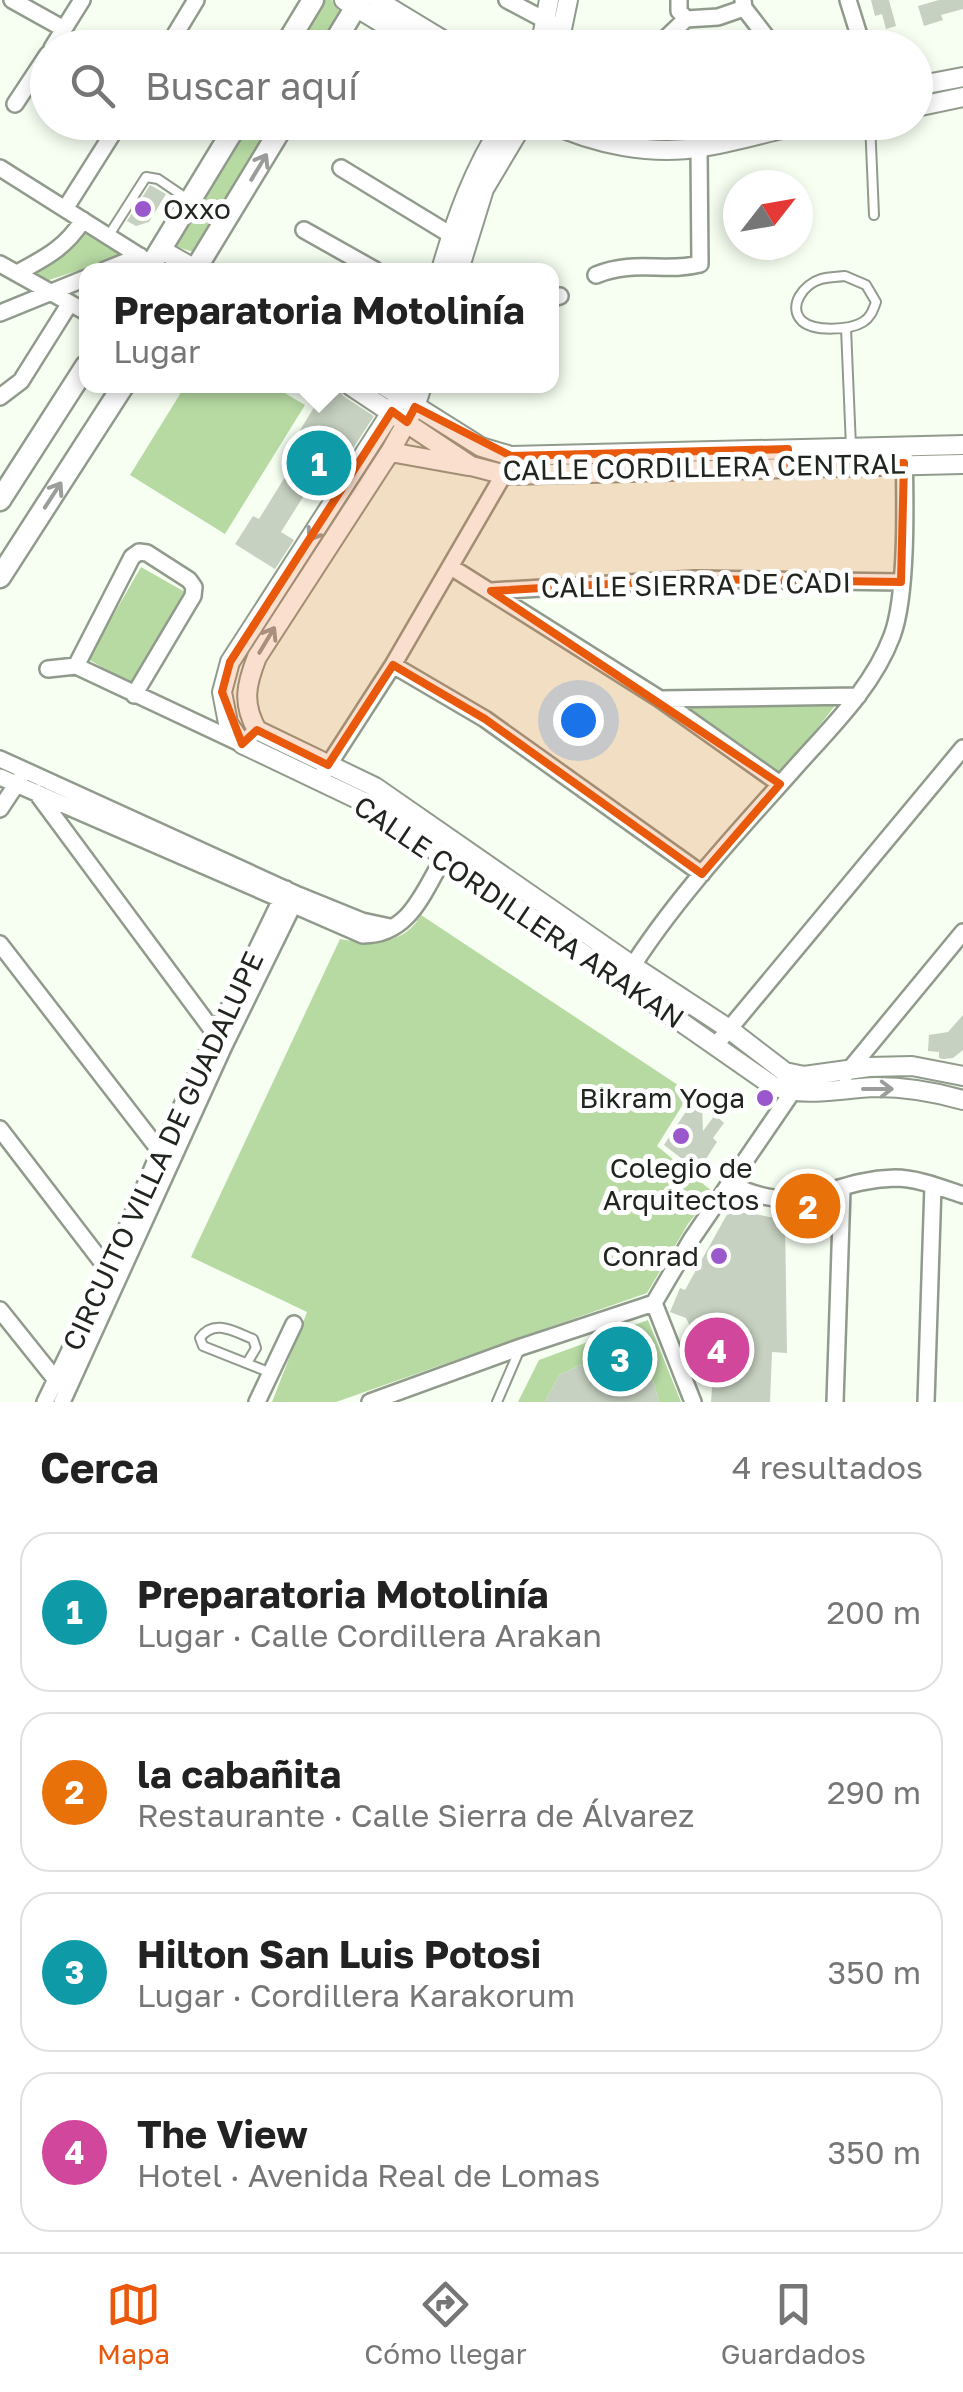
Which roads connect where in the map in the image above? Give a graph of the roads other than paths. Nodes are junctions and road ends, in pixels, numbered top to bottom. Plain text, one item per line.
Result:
1 (12, 0) edge
2 (82, 0) edge
3 (196, 0) edge
4 (313, 0) edge
5 (378, 0) edge
6 (507, 0) edge
7 (550, 0) edge
8 (568, 0) edge
9 (679, 0) edge
10 (848, 0) edge
11 (353, 2) edge
12 (744, 4) edge
13 (686, 18) junction
14 (64, 29) joint
15 (177, 30) edge
16 (295, 30) edge
17 (340, 30) edge
18 (396, 30) edge
19 (427, 30) edge
20 (552, 30) edge
21 (555, 30) edge
22 (557, 30) edge
23 (674, 30) edge
24 (762, 30) edge
25 (857, 30) edge
26 (963, 76) edge
27 (30, 82) edge
28 (933, 82) edge
29 (963, 97) edge
30 (933, 103) edge
31 (16, 104) dead end
32 (109, 140) edge
33 (227, 140) edge
34 (275, 140) edge
35 (493, 140) edge
36 (513, 140) edge
37 (601, 140) edge
38 (734, 140) edge
39 (871, 140) edge
40 (698, 148) junction
41 (0, 168) edge
42 (341, 168) dead end
43 (190, 201) junction
44 (66, 209) junction
45 (874, 215) dead end
46 (84, 220) junction
47 (304, 230) dead end
48 (109, 235) junction
49 (451, 235) junction
50 (155, 258) edge
51 (194, 263) edge
52 (200, 263) edge
53 (363, 263) edge
54 (443, 263) edge
55 (462, 263) edge
56 (0, 264) edge
57 (18, 272) junction
58 (596, 274) dead end
59 (79, 281) edge
60 (51, 292) junction
61 (70, 303) junction
62 (79, 308) edge
63 (0, 312) edge
64 (846, 328) junction
65 (79, 377) edge
66 (118, 393) edge
67 (374, 393) edge
68 (0, 396) edge
69 (401, 401) edge
70 (963, 445) edge
71 (851, 448) junction
72 (390, 452) junction
73 (904, 454) junction
74 (511, 456) junction
75 (788, 458) junction
76 (963, 464) edge
77 (471, 466) junction
78 (506, 475) junction
79 (0, 500) edge
80 (451, 567) junction
81 (0, 576) edge
82 (901, 582) junction
83 (491, 591) junction
84 (393, 665) junction
85 (76, 666) junction
86 (48, 670) dead end
87 (134, 695) junction
88 (858, 696) junction
89 (660, 699) junction
90 (257, 730) junction
91 (242, 744) junction
92 (963, 748) edge
93 (1, 767) edge
94 (324, 772) junction
95 (20, 778) junction
96 (780, 784) junction
97 (38, 785) junction
98 (0, 809) edge
99 (450, 848) junction
100 (702, 874) junction
101 (289, 897) junction
102 (963, 932) edge
103 (0, 944) edge
104 (628, 974) junction
105 (729, 1029) junction
106 (220, 1040) junction
107 (715, 1046) junction
108 (848, 1071) junction
109 (804, 1076) junction
110 (963, 1076) edge
111 (835, 1091) junction
112 (792, 1092) junction
113 (963, 1100) edge
114 (0, 1129) edge
115 (160, 1151) junction
116 (172, 1166) junction
117 (730, 1184) junction
118 (933, 1185) junction
119 (842, 1189) junction
120 (963, 1195) edge
121 (113, 1277) junction
122 (654, 1303) junction
123 (0, 1310) edge
124 (294, 1324) dead end
125 (521, 1347) junction
126 (247, 1363) junction
127 (271, 1373) junction
128 (62, 1392) edge
129 (45, 1402) edge
130 (257, 1402) edge
131 (370, 1402) edge
132 (497, 1402) edge
133 (693, 1402) edge
134 (835, 1402) edge
135 (926, 1402) edge

1 - 14 street
2 - 14 street
3 - 15 street
4 - 16 main road
5 - 19 street
6 - 20 street
7 - 21 street
8 - 22 street
9 - 13 street
10 - 25 street
11 - 17 main road
11 - 18 street
12 - 13 street
12 - 24 street
13 - 23 street
26 - 28 street
27 - 31 street
29 - 30 street
32 - 44 street
33 - 43 main road
52 -> 34 main road
35 - 49 street
36 - 55 street
37 - 40 street
38 - 40 street
39 - 45 lane
40 - 58 street
41 - 44 street
42 - 49 street
43 - 48 lane
43 - 50 main road
44 - 46 street
46 - 48 street
46 - 57 street
47 - 53 street
48 - 50 street
49 - 54 street
50 - 51 main road
56 - 57 street
57 - 60 street
59 - 60 street
60 - 61 street
60 - 63 street
61 - 62 street
61 - 68 street
64 - 64 lane
64 - 71 lane
65 - 79 main road
81 -> 66 main road
67 - 69 street, CALLE CORDILLERA CENTRAL
69 - 72 street
69 - 74 street, CALLE CORDILLERA CENTRAL
69 - 77 street, CALLE CORDILLERA CENTRAL
69 -> 91 street
70 - 73 street, CALLE CORDILLERA CENTRAL
71 - 73 street, CALLE CORDILLERA CENTRAL
71 - 75 street, CALLE CORDILLERA CENTRAL
72 - 77 street
90 -> 72 street
73 - 75 street, CALLE CORDILLERA CENTRAL
73 - 76 street, CALLE CORDILLERA CENTRAL
73 - 82 street
74 - 75 street, CALLE CORDILLERA CENTRAL
74 - 78 street
75 - 78 street, CALLE CORDILLERA CENTRAL
77 - 78 street, CALLE CORDILLERA CENTRAL
78 - 80 street
80 - 83 street
80 - 84 street
82 - 83 street, CALLE SIERRA DE CADI
82 - 88 street
83 - 89 street
84 - 94 street
84 - 100 street
85 - 86 street
85 - 87 street
85 - 87 street
87 - 91 street
88 - 89 street
88 - 96 street
89 - 96 street
90 - 91 street
90 - 94 street, CALLE CORDILLERA ARAKAN
91 - 94 street, CALLE CORDILLERA ARAKAN
92 - 105 street
93 - 95 street
94 - 99 street, CALLE CORDILLERA ARAKAN
95 - 97 street
95 - 98 street
96 - 100 street
97 - 101 street
97 - 106 street
99 - 101 street
99 - 104 street, CALLE CORDILLERA ARAKAN
100 - 104 street
101 - 106 street, CIRCUITO VILLA DE GUADALUPE
102 - 108 street
103 - 115 street
104 - 105 street, CALLE CORDILLERA ARAKAN
104 - 107 street, CALLE CORDILLERA ARAKAN
105 - 107 street
105 - 109 street, CALLE CORDILLERA ARAKAN
106 - 115 street, CIRCUITO VILLA DE GUADALUPE
106 - 116 street, CIRCUITO VILLA DE GUADALUPE
107 - 112 street, CALLE CORDILLERA ARAKAN
108 - 109 street
108 - 110 street
108 - 111 street
109 - 112 street
111 - 112 street, CALLE CORDILLERA ARAKAN
111 -> 113 street, CALLE CORDILLERA ARAKAN
112 - 117 street
114 - 121 street
115 - 116 street
115 - 121 street, CIRCUITO VILLA DE GUADALUPE
116 - 121 street, CIRCUITO VILLA DE GUADALUPE
117 - 119 street
117 - 122 street
118 - 119 street
118 - 120 street
118 - 135 street
119 - 134 street
121 - 128 street, CIRCUITO VILLA DE GUADALUPE
122 - 125 street
122 - 133 street
123 - 128 street
124 - 127 street
125 - 131 street
125 - 132 lane
126 - 126 lane
126 - 127 lane
127 - 130 street
128 - 129 street, CIRCUITO VILLA DE GUADALUPE

